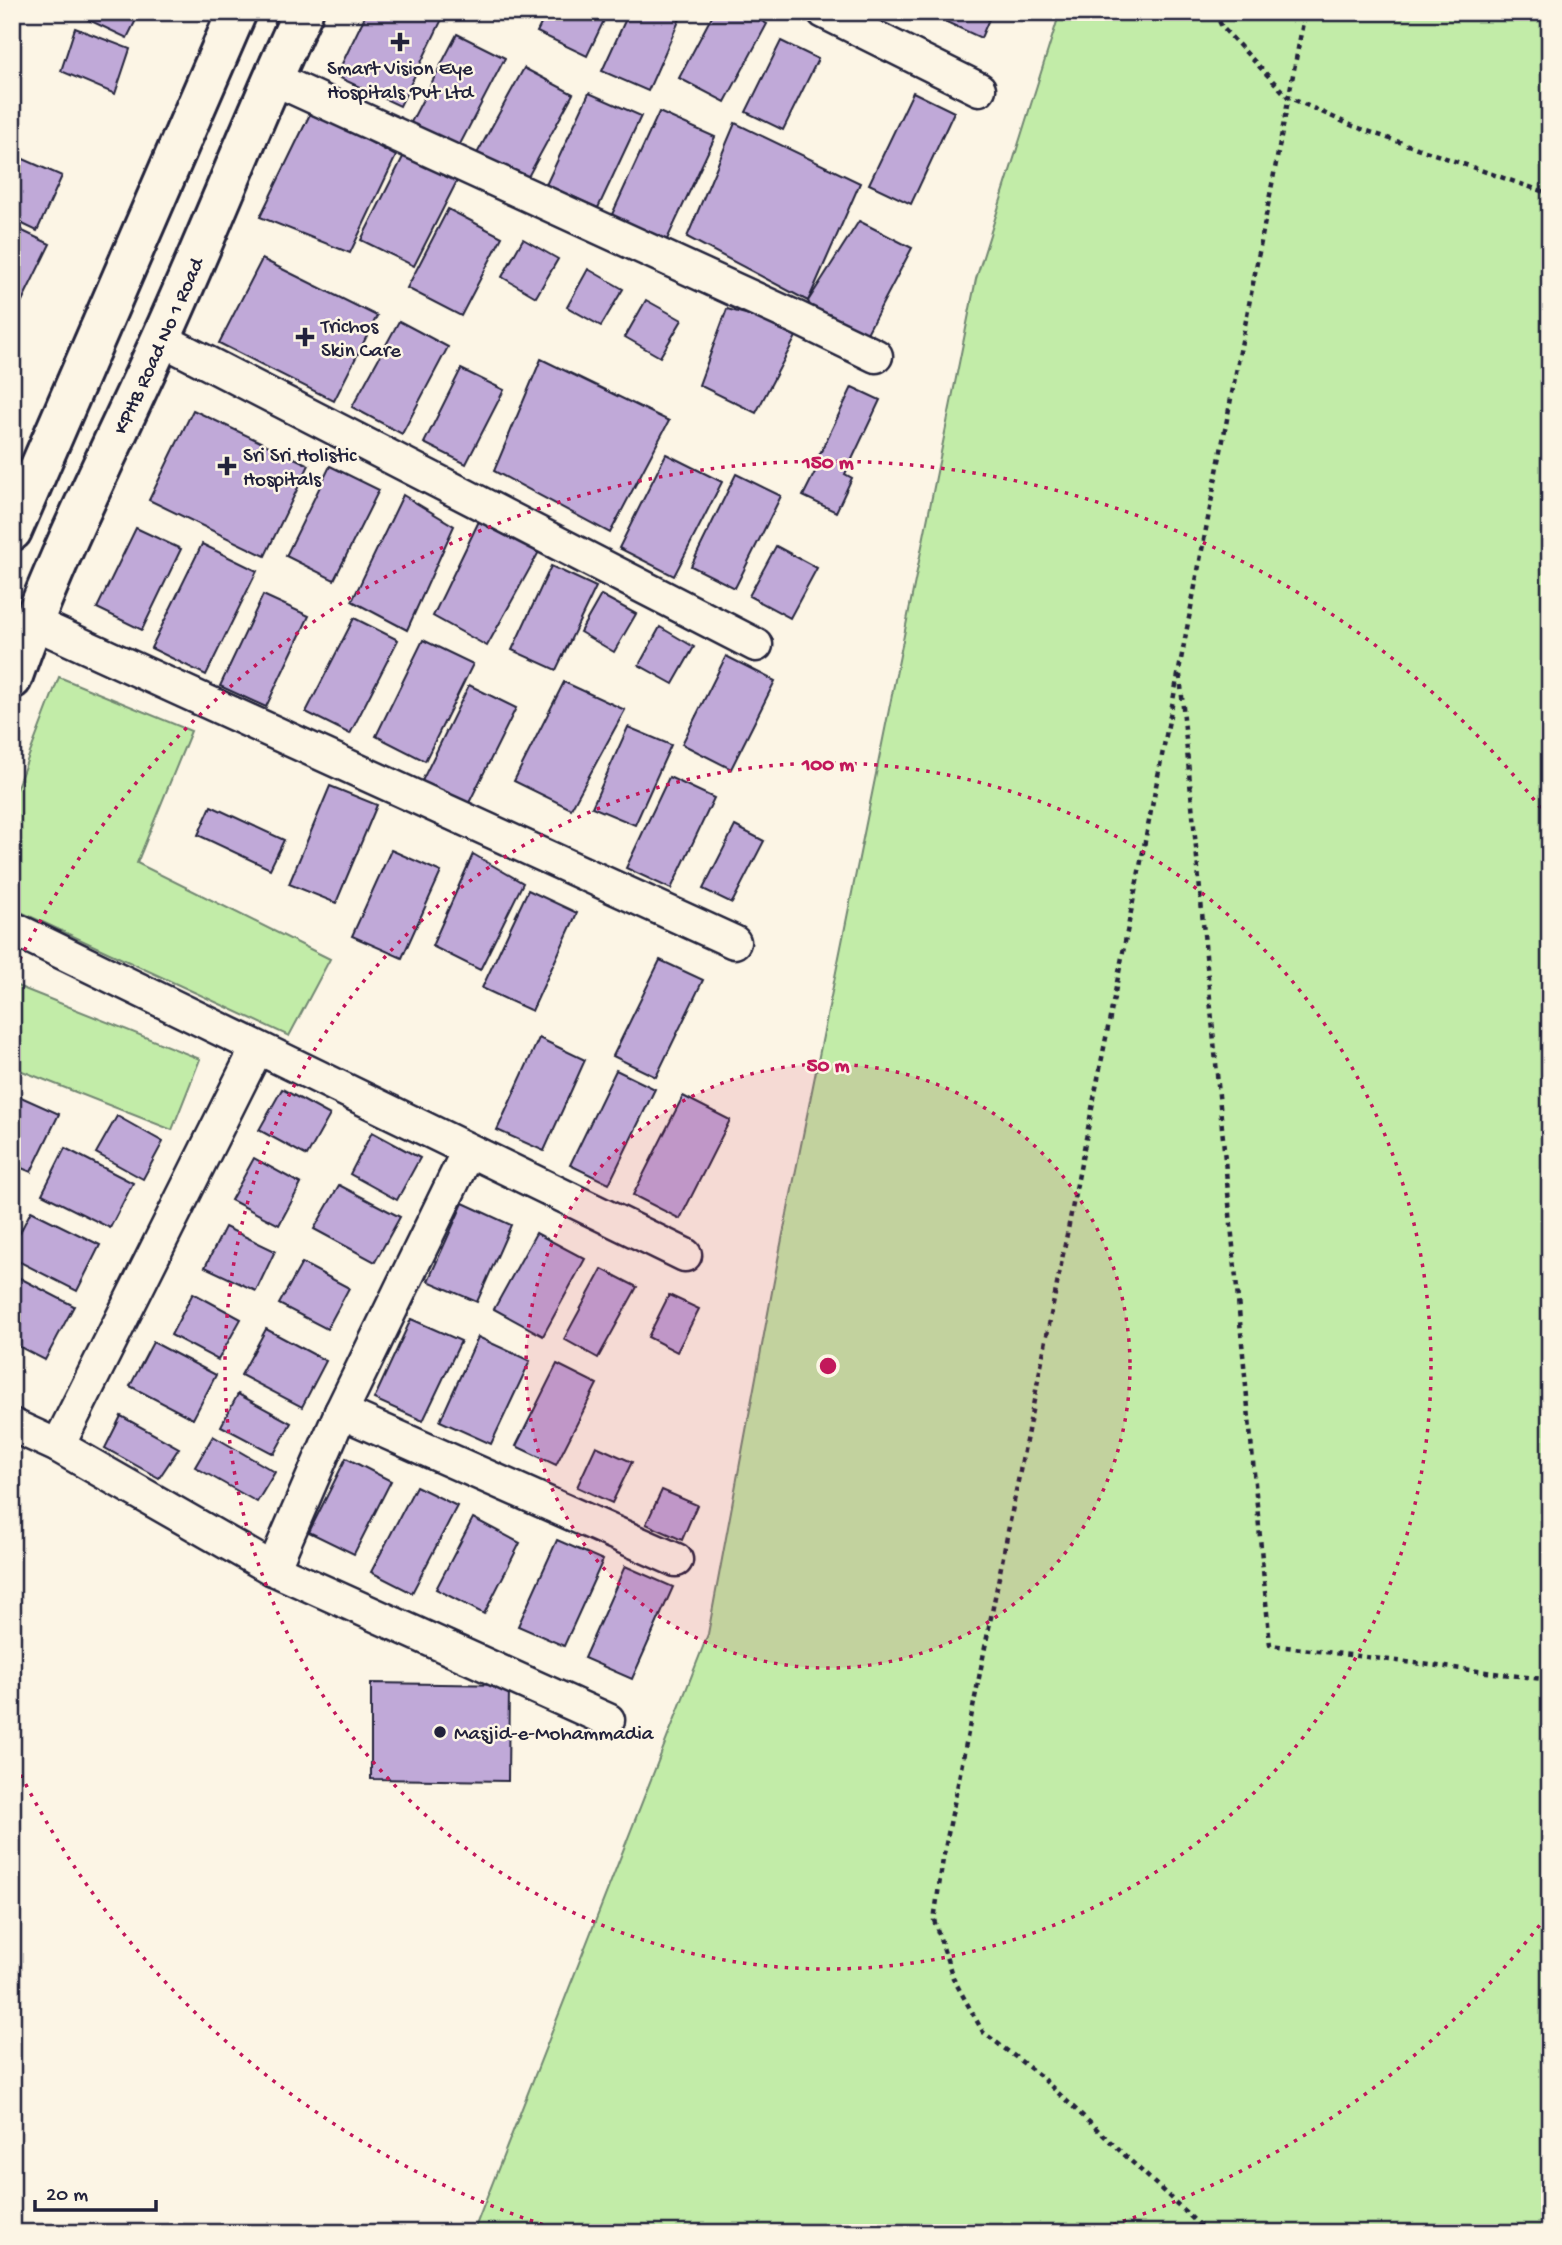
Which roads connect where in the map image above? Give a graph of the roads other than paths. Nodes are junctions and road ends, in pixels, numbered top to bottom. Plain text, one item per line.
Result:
1 (237, 12) edge
2 (303, 12) edge
3 (824, 12) edge
4 (272, 78) junction
5 (979, 89) dead end
6 (161, 339) junction
7 (876, 356) dead end
8 (12, 531) edge
9 (32, 622) junction
10 (756, 645) dead end
11 (12, 679) edge
12 (12, 928) edge
13 (734, 942) dead end
14 (257, 1048) junction
15 (468, 1151) junction
16 (685, 1255) dead end
17 (341, 1412) junction
18 (12, 1425) edge
19 (58, 1446) junction
20 (676, 1560) dead end
21 (274, 1569) junction
22 (608, 1720) dead end

1 - 8 main road
2 - 4 main road, KPHB Road No 1 Road
3 - 5 street
4 - 6 main road, KPHB Road No 1 Road
4 - 7 street
6 - 9 main road, KPHB Road No 1 Road
6 - 10 street
9 - 11 main road, KPHB Road No 1 Road
9 - 13 street
12 - 14 street
14 - 15 street
14 - 19 street
15 - 16 street
15 - 17 street
17 - 20 street
17 - 21 street
18 - 19 street
19 - 21 street
21 - 22 street

